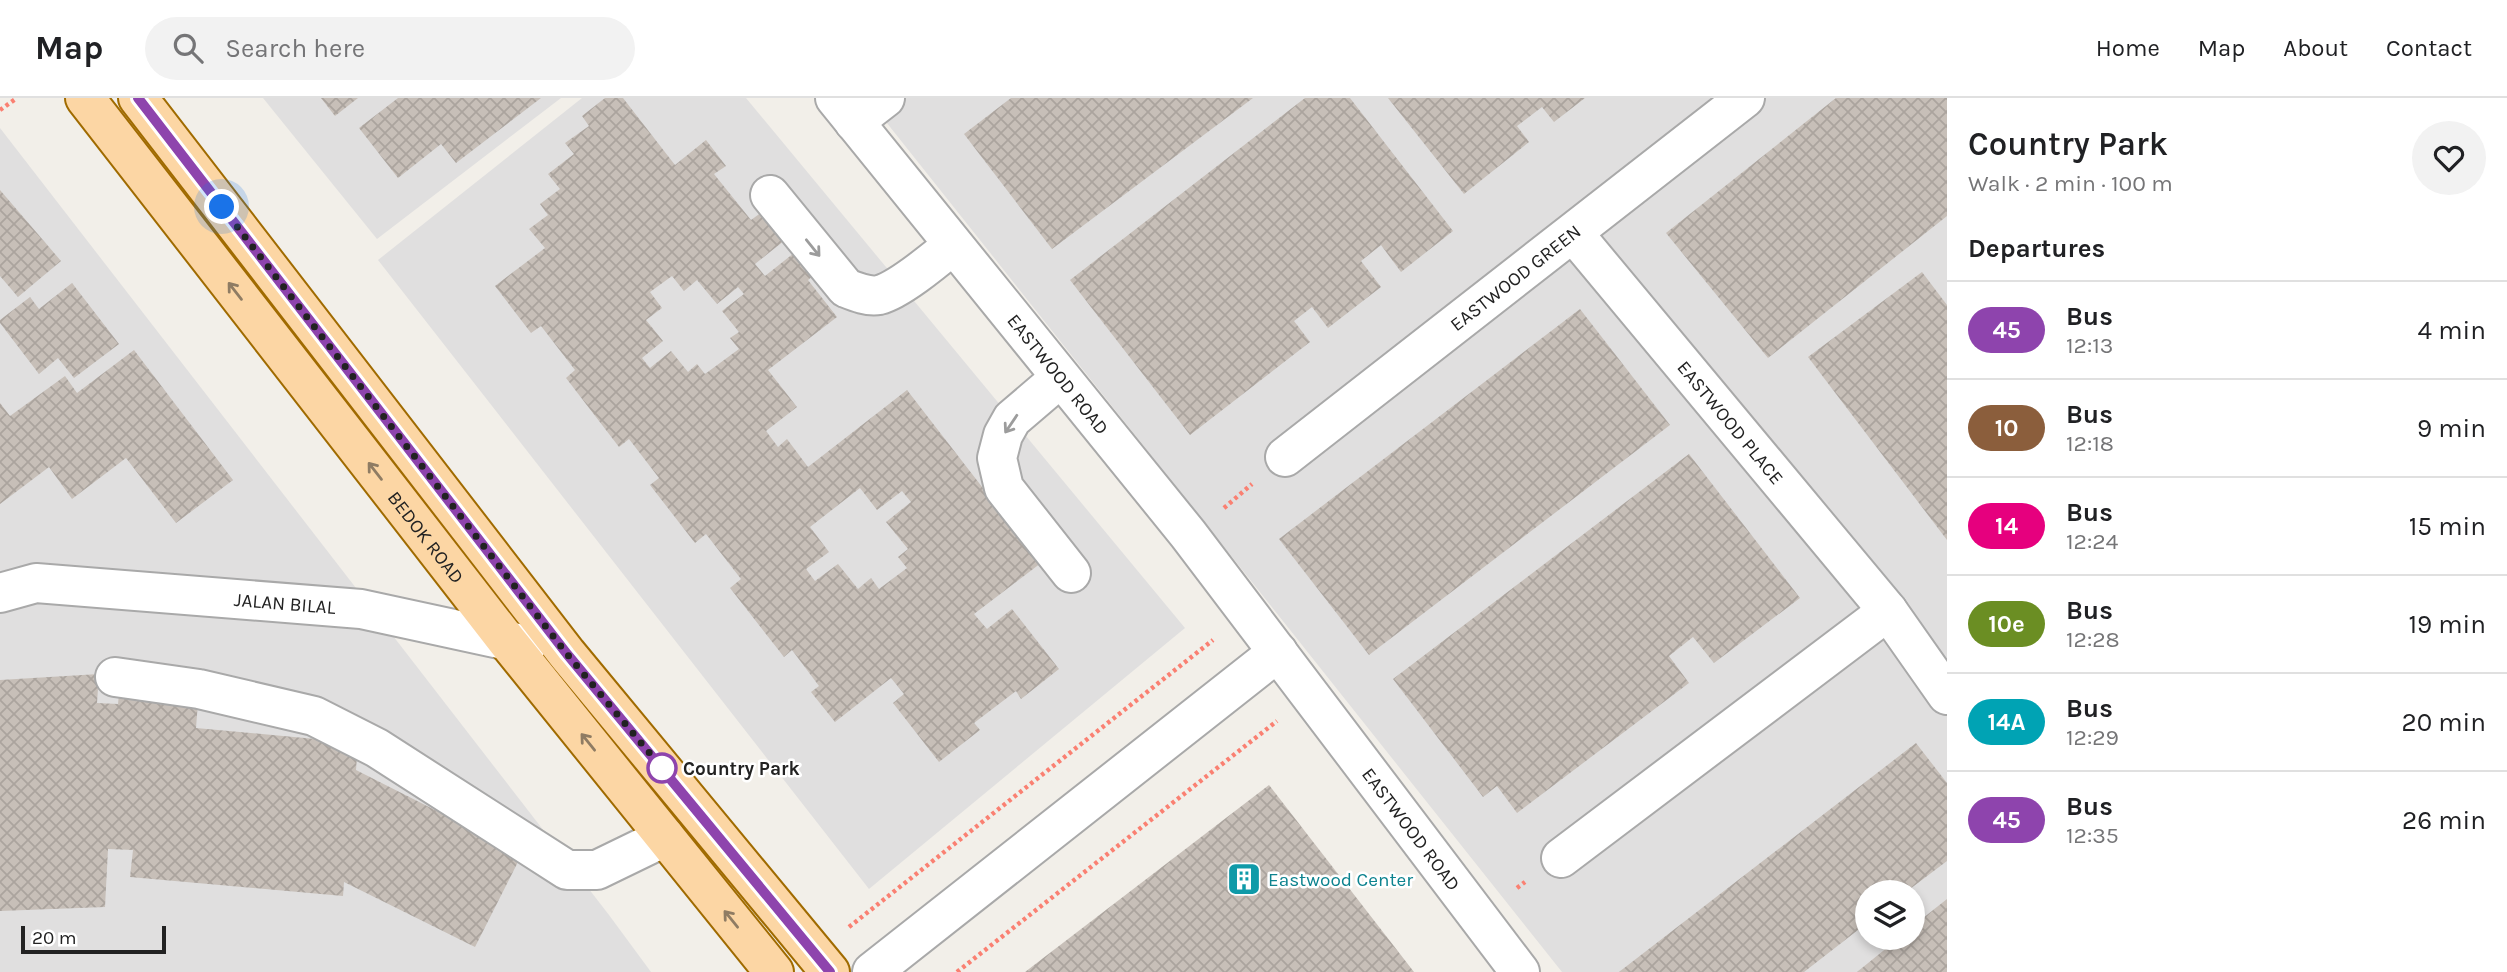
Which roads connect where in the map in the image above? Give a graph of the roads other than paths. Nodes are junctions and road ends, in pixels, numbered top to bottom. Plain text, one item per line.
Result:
1 (85, 98) edge
2 (138, 98) edge
3 (885, 98) edge
4 (1745, 98) edge
5 (844, 110) edge
6 (770, 195) dead end
7 (1574, 234) junction
8 (953, 245) junction
9 (1060, 378) junction
10 (1285, 457) dead end
11 (1070, 573) dead end
12 (0, 593) edge
13 (1888, 611) junction
14 (507, 641) junction
15 (1278, 652) junction
16 (567, 654) junction
17 (115, 677) dead end
18 (1947, 695) edge
19 (665, 837) junction
20 (1561, 858) dead end
21 (823, 963) edge
22 (774, 972) edge
23 (872, 972) edge
24 (1520, 972) edge

14 -> 1 main road, BEDOK ROAD
2 - 16 main road, BEDOK ROAD
3 - 5 street
4 - 7 street, EASTWOOD GREEN
5 - 8 street, EASTWOOD ROAD
6 -> 8 street
7 - 10 street, EASTWOOD GREEN
7 - 13 street, EASTWOOD PLACE
8 - 9 street, EASTWOOD ROAD
9 -> 11 street
9 - 15 street, EASTWOOD ROAD
12 - 14 street, JALAN BILAL
13 - 18 street, EASTWOOD PLACE
13 - 20 street
14 - 16 street, JALAN BILAL
19 -> 14 main road, BEDOK ROAD
15 - 23 street
15 - 24 street, EASTWOOD ROAD
16 - 21 main road, BEDOK ROAD
17 - 19 street
22 -> 19 main road, BEDOK ROAD

